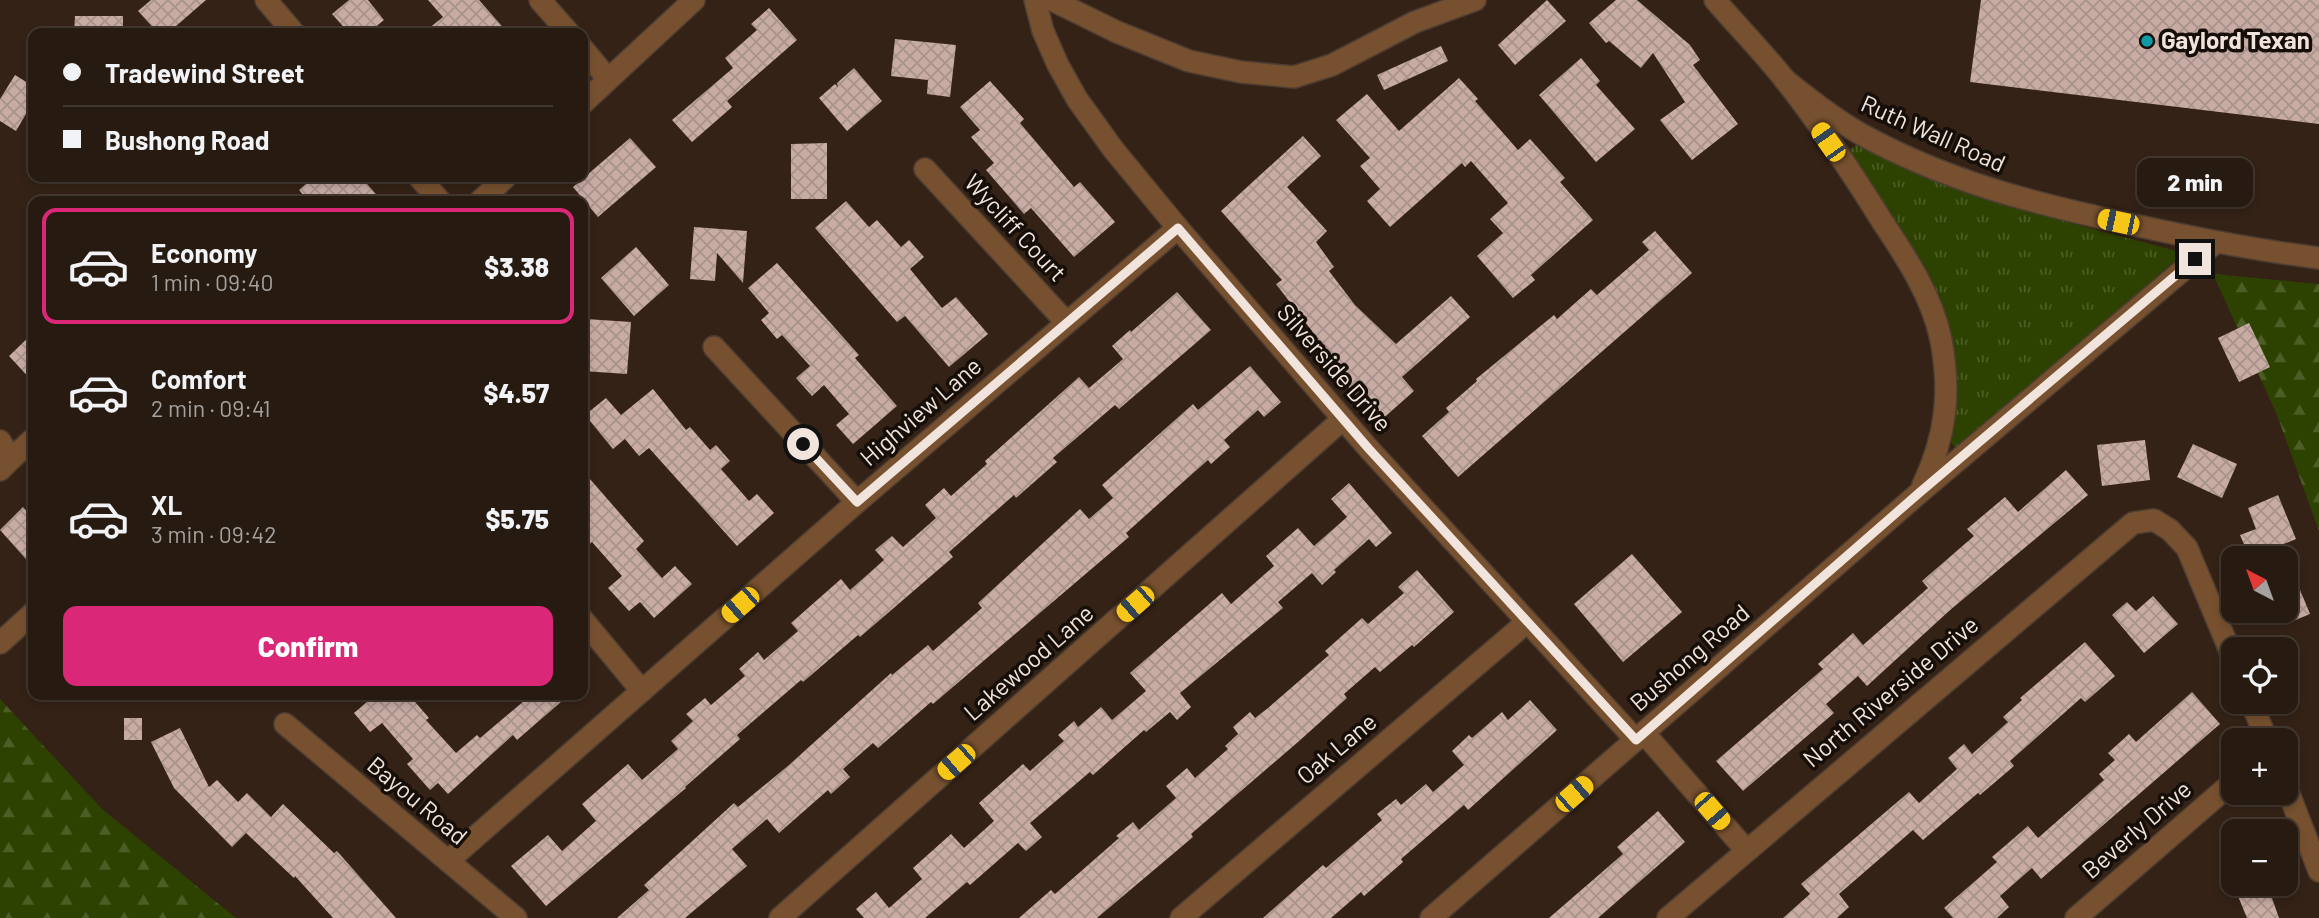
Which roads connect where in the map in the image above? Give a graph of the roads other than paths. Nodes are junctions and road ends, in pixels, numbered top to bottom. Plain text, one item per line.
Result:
1 (265, 0) edge
2 (540, 0) edge
3 (694, 0) edge
4 (1035, 0) edge
5 (1052, 0) edge
6 (1475, 0) edge
7 (1715, 0) edge
8 (1447, 4) edge
9 (290, 28) edge
10 (565, 28) edge
11 (588, 55) edge
12 (608, 79) junction
13 (1785, 80) junction
14 (588, 98) edge
15 (925, 169) dead end
16 (423, 182) edge
17 (501, 182) edge
18 (436, 196) edge
19 (485, 196) edge
20 (1178, 228) junction
21 (2215, 243) junction
22 (2319, 258) edge
23 (1066, 322) junction
24 (714, 347) dead end
25 (1343, 419) junction
26 (28, 442) edge
27 (4, 457) edge
28 (1919, 493) junction
29 (857, 502) junction
30 (28, 617) edge
31 (1527, 622) junction
32 (588, 626) edge
33 (2224, 637) edge
34 (0, 643) edge
35 (642, 691) junction
36 (285, 724) dead end
37 (1640, 736) junction
38 (2221, 792) edge
39 (2293, 805) edge
40 (1746, 850) junction
41 (448, 861) junction
42 (2319, 871) edge
43 (516, 918) edge
44 (780, 918) edge
45 (1181, 918) edge
46 (1432, 918) edge
47 (1668, 918) edge
48 (2076, 918) edge

1 - 9 street
2 - 10 street
3 - 12 street
4 - 20 street, Silverside Drive
5 - 8 street
6 - 8 street
7 - 13 street, Bushong Road
11 - 12 street
12 - 14 street
13 - 21 street, Ruth Wall Road
13 - 28 street, Bushong Road
15 - 23 street, Wycliff Court
16 - 18 street
17 - 19 street
20 - 23 street, Highview Lane
20 - 25 street, Silverside Drive
21 - 22 street, Ruth Wall Road
21 - 28 street, Bushong Road
23 - 29 street, Highview Lane
24 - 29 street
25 - 31 street, Silverside Drive
25 - 44 street, Lakewood Lane
26 - 27 street
28 - 37 street, Bushong Road
29 - 35 street, Highview Lane
30 - 34 street
31 - 37 street, Silverside Drive
31 - 45 street, Oak Lane
32 - 35 street
33 - 40 street, North Riverside Drive
35 - 41 street, Highview Lane
36 - 41 street, Bayou Road
37 - 40 street, Silverside Drive
37 - 46 street, Bushong Road
38 - 48 street, Beverly Drive
39 - 42 street
40 - 47 street, North Riverside Drive
41 - 43 street, Bayou Road

